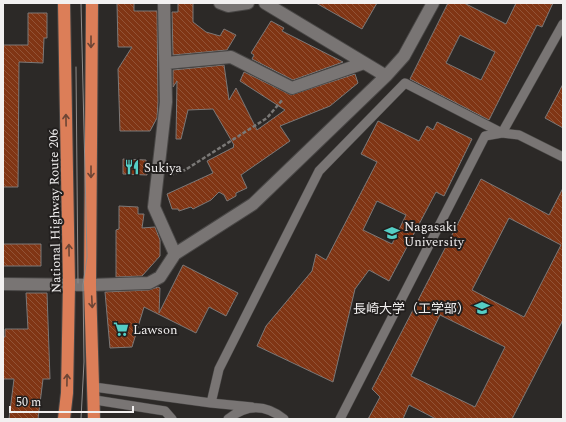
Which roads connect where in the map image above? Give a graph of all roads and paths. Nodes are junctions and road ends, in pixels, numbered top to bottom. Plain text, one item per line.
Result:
1 (64, 3) edge
2 (92, 3) edge
3 (164, 3) edge
4 (220, 3) edge
5 (248, 3) edge
6 (265, 3) edge
7 (433, 3) edge
8 (563, 24) edge
9 (166, 63) junction
10 (364, 63) junction
11 (386, 76) junction
12 (292, 88) junction
13 (502, 133) junction
14 (563, 157) edge
15 (157, 180) junction
16 (175, 254) junction
17 (3, 284) edge
18 (69, 284) junction
19 (90, 285) junction
20 (94, 387) junction
21 (95, 400) junction
22 (211, 403) junction
23 (252, 408) junction
24 (64, 419) edge
25 (94, 419) edge
26 (172, 419) edge
27 (228, 419) edge
28 (284, 419) edge
29 (340, 419) edge

18 -> 1 highway, National Highway Route 206
2 -> 19 highway
3 - 9 street
4 - 5 street
6 - 10 street
7 - 11 street
8 - 13 lane
9 - 12 street
9 - 15 street
10 - 11 street
10 - 12 street
11 - 16 street
12 - 15 path
13 - 14 lane
13 - 22 lane
13 - 29 lane
15 - 16 street
16 - 19 street
17 - 18 street
18 - 19 street
24 -> 18 highway, National Highway Route 206
19 -> 20 highway
20 - 21 highway
20 - 22 lane
21 - 25 highway
21 - 26 lane
22 - 23 lane
23 - 27 lane
23 - 28 lane

